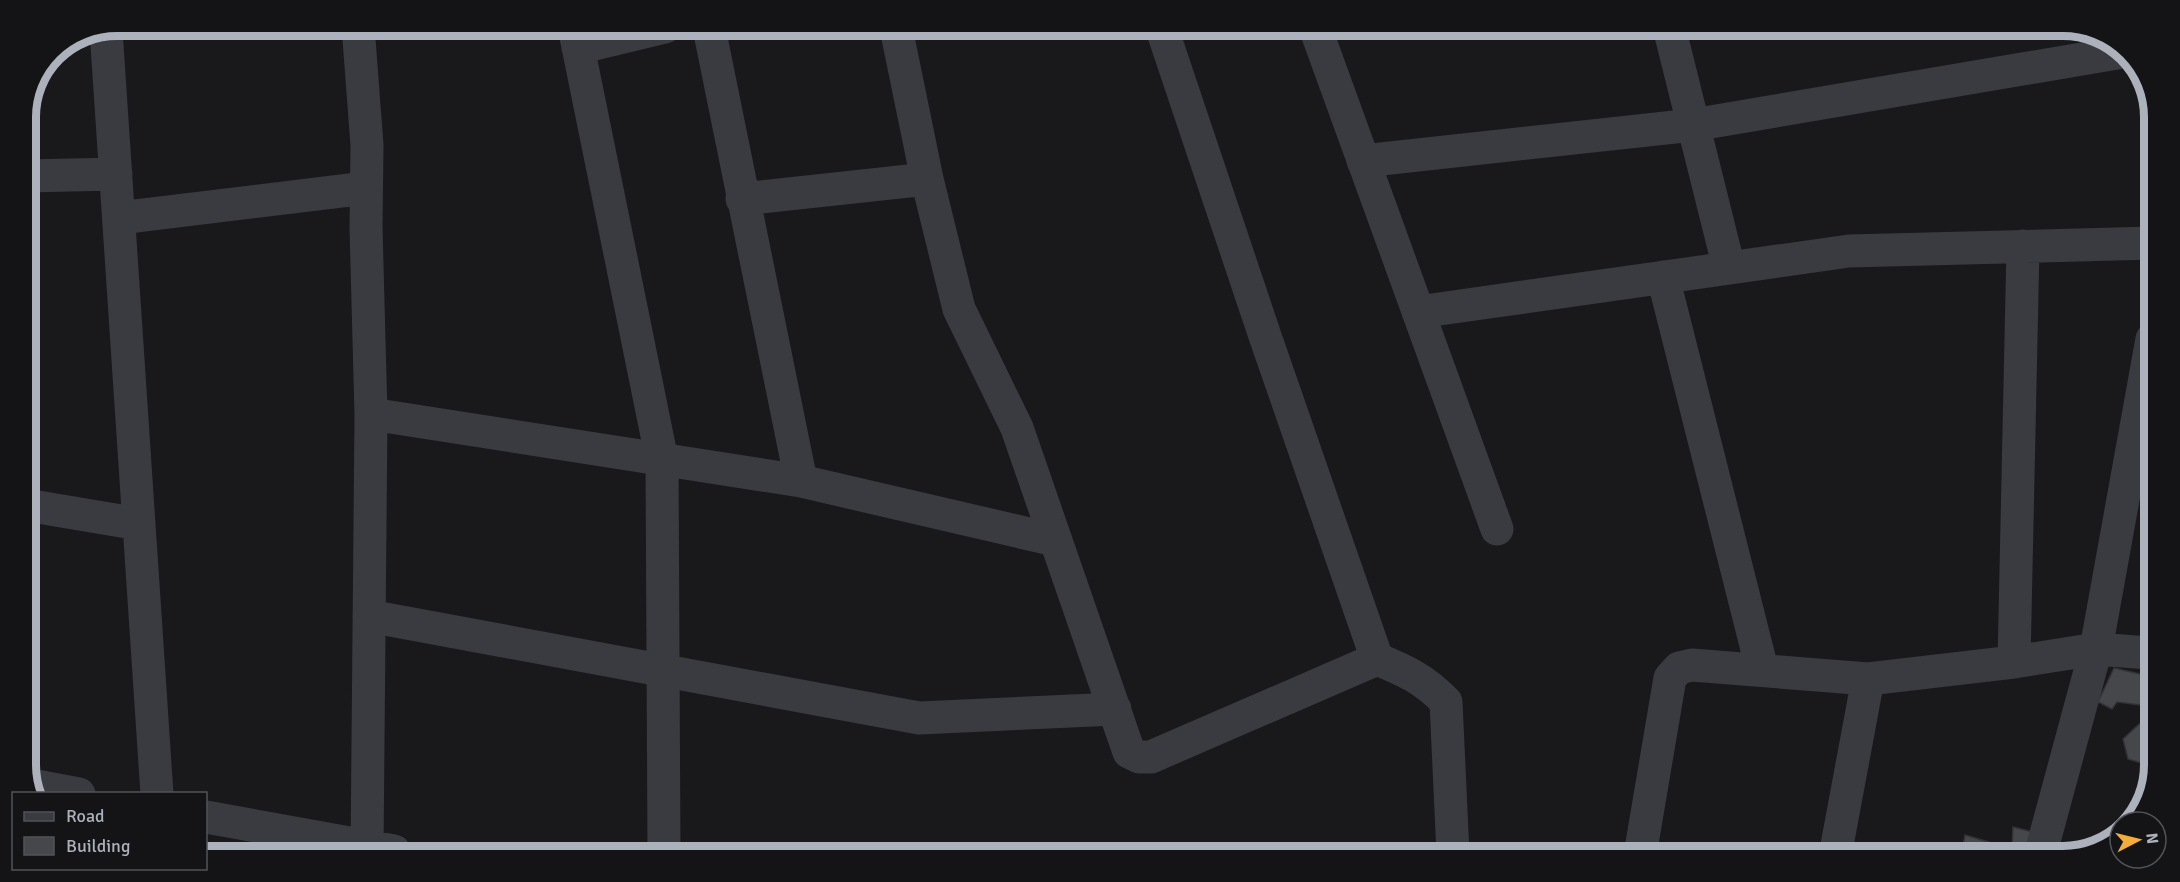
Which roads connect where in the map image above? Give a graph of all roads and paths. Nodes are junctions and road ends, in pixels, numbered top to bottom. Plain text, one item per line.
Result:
1 (359, 36) edge
2 (711, 36) edge
3 (898, 36) edge
4 (1164, 36) edge
5 (1318, 36) edge
6 (1671, 36) edge
7 (107, 37) edge
8 (576, 37) edge
9 (2113, 54) edge
10 (1693, 125) junction
11 (1363, 161) junction
12 (116, 174) junction
13 (36, 176) edge
14 (927, 179) junction
15 (366, 188) junction
16 (742, 199) junction
17 (119, 218) junction
18 (2144, 243) edge
19 (2023, 246) junction
20 (1729, 268) junction
21 (1663, 277) junction
22 (1418, 312) junction
23 (2144, 383) edge
24 (370, 414) junction
25 (662, 460) junction
26 (801, 481) junction
27 (36, 507) edge
28 (139, 524) junction
29 (1497, 529) dead end
30 (1054, 540) junction
31 (369, 616) junction
32 (2096, 649) junction
33 (2144, 653) edge
34 (1377, 659) junction
35 (2014, 662) junction
36 (1762, 669) junction
37 (664, 670) junction
38 (1868, 679) junction
39 (1115, 709) junction
40 (39, 787) edge
41 (68, 792) edge
42 (157, 792) edge
43 (207, 817) edge
44 (360, 846) edge
45 (376, 846) edge
46 (664, 846) edge
47 (1453, 846) edge
48 (1642, 846) edge
49 (1837, 846) edge
50 (2043, 846) edge

1 - 15 street
2 - 16 street
3 - 14 street
4 - 34 street
5 - 11 street
6 - 10 street
7 - 12 street
8 - 25 street
9 - 10 street
10 - 11 street
10 - 20 street
11 - 22 street
12 - 13 street
12 - 17 street
14 - 16 street
14 - 30 street
15 - 17 street
15 - 24 street
16 - 26 street
17 - 28 street
18 - 19 street
19 - 20 street
19 - 35 street
20 - 21 street
21 - 22 street
21 - 36 street
22 - 29 street
23 - 32 street
24 - 25 street
24 - 31 street
25 - 26 street
25 - 37 street
26 - 30 street
27 - 28 street
28 - 42 street
30 - 39 street
31 - 37 street
31 - 45 street
32 - 33 street
32 - 35 street
32 - 50 street
34 - 39 street
34 - 47 street
35 - 38 street
36 - 38 street
36 - 48 street
37 - 39 street
37 - 46 street
38 - 49 street
40 - 41 street
43 - 44 street

